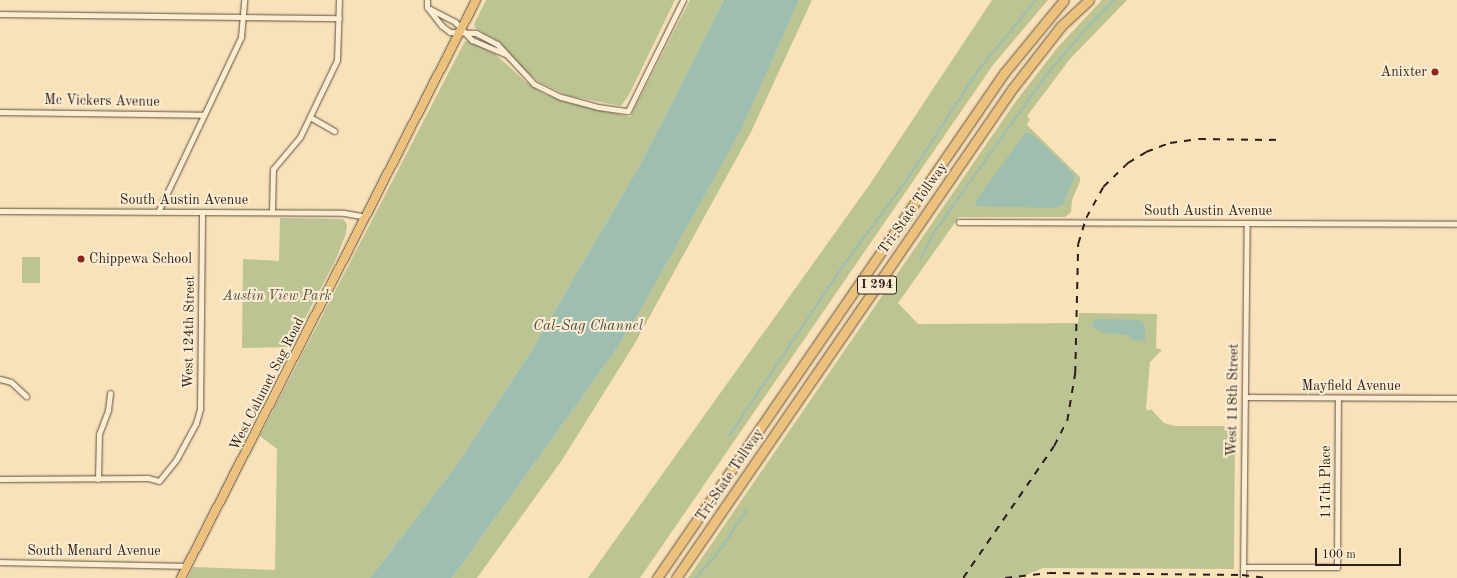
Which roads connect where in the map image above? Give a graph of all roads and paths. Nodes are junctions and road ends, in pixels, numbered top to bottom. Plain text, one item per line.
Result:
1 (244, 0) edge
2 (339, 0) edge
3 (427, 0) edge
4 (476, 0) edge
5 (683, 0) edge
6 (1064, 0) edge
7 (1089, 0) edge
8 (427, 7) junction
9 (0, 14) edge
10 (243, 16) junction
11 (338, 18) junction
12 (461, 30) junction
13 (505, 54) junction
14 (0, 112) edge
15 (204, 115) junction
16 (310, 118) junction
17 (334, 131) dead end
18 (0, 211) edge
19 (158, 212) junction
20 (272, 212) junction
21 (202, 214) junction
22 (367, 217) junction
23 (959, 222) dead end
24 (1247, 223) junction
25 (1457, 224) edge
26 (0, 379) edge
27 (110, 392) dead end
28 (26, 396) dead end
29 (1245, 397) junction
30 (1338, 398) junction
31 (1457, 398) edge
32 (0, 479) edge
33 (98, 479) junction
34 (0, 562) edge
35 (188, 566) junction
36 (1243, 567) junction
37 (181, 578) edge
38 (657, 578) edge
39 (676, 578) edge
40 (1243, 578) edge

1 - 10 street
2 - 11 street
3 - 8 street
4 - 12 main road, West Calumet Sag Road
5 - 13 street
6 - 38 highway, Tri-State Tollway / I 294
7 - 39 highway, Tri-State Tollway / I 294
8 - 12 street
8 - 12 street
9 - 10 street
10 - 11 street
10 - 15 street
11 - 16 street
12 - 13 street
12 - 13 street
12 - 22 main road, West Calumet Sag Road
14 - 15 street, Mc Vickers Avenue
15 - 19 street
16 - 17 street
16 - 20 street
18 - 19 street, South Austin Avenue
19 - 21 street, South Austin Avenue
20 - 21 street, South Austin Avenue
20 - 22 street, South Austin Avenue
21 - 33 street, West 124th Street
22 - 35 main road, West Calumet Sag Road
23 - 24 street, South Austin Avenue
24 - 25 street, South Austin Avenue
24 - 29 street, West 118th Street
26 - 28 street
27 - 33 street
29 - 30 street, Mayfield Avenue
29 - 36 street, West 118th Street
30 - 31 street, Mayfield Avenue
30 - 36 street, 117th Place
32 - 33 street
34 - 35 street, South Menard Avenue
35 - 37 main road, West Calumet Sag Road
36 - 40 street, West 118th Street

